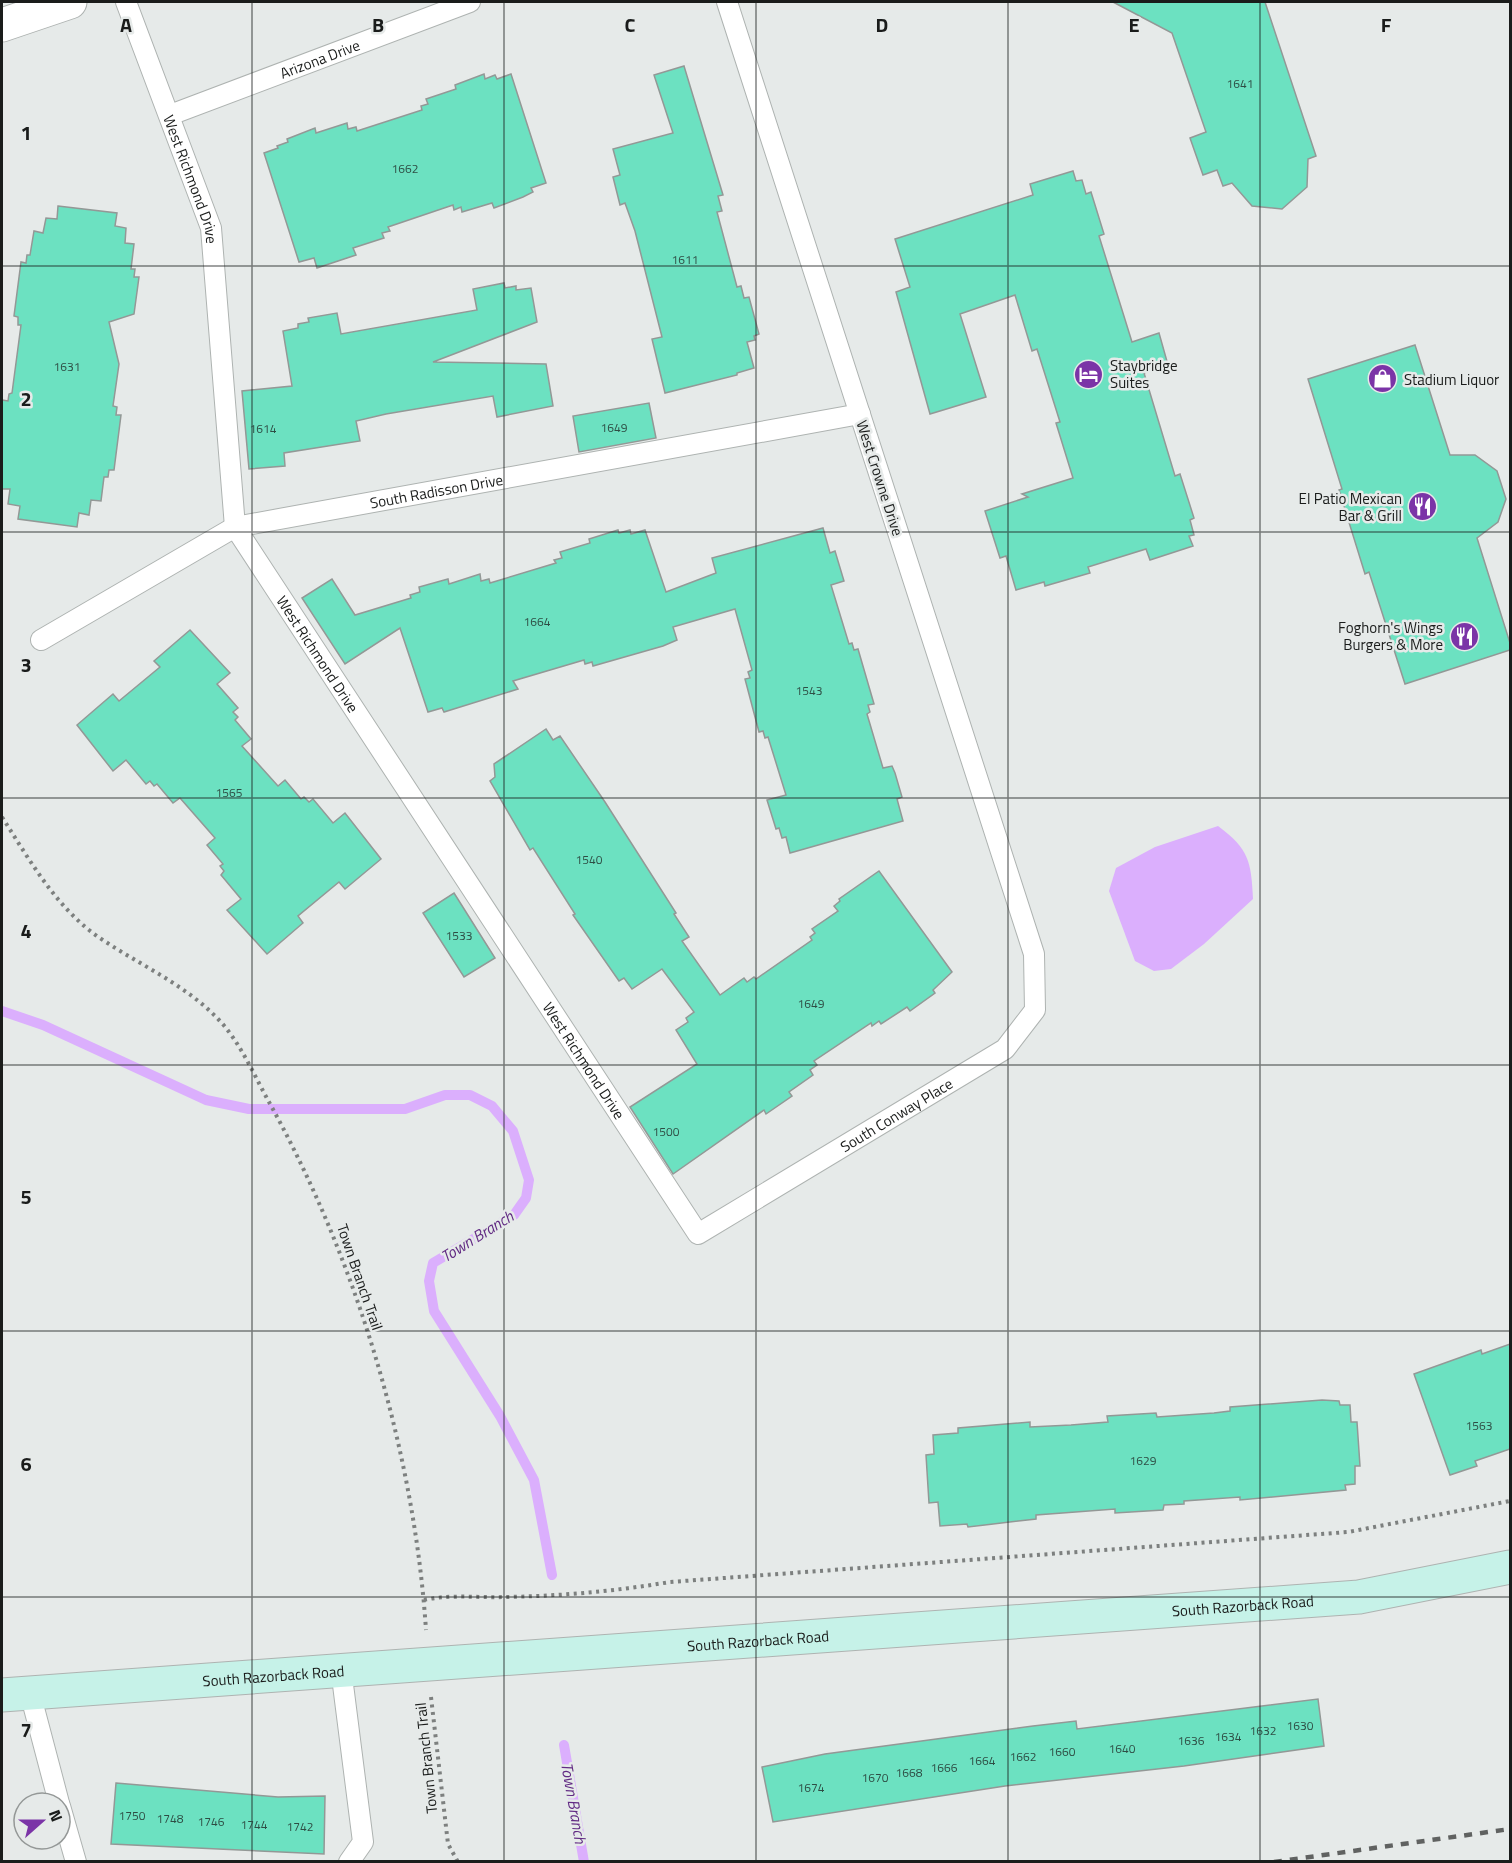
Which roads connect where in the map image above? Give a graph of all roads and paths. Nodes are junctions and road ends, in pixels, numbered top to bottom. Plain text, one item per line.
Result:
1 (70, 2) edge
2 (126, 2) edge
3 (470, 2) edge
4 (727, 2) edge
5 (2, 25) edge
6 (170, 115) junction
7 (860, 414) junction
8 (235, 527) junction
9 (41, 640) dead end
10 (2, 817) edge
11 (1034, 954) joint
12 (698, 1234) joint
13 (1510, 1501) edge
14 (1510, 1567) edge
15 (424, 1600) junction
16 (428, 1663) junction
17 (341, 1669) junction
18 (16, 1694) edge
19 (55, 1791) edge
20 (72, 1848) edge
21 (76, 1862) edge
22 (349, 1862) edge
23 (458, 1862) edge

1 - 5 street
2 - 6 lane, West Richmond Drive
3 - 6 lane, Arizona Drive
4 - 7 lane, West Crowne Drive
6 - 8 lane, West Richmond Drive
7 - 8 lane, South Radisson Drive
7 - 11 lane, West Crowne Drive
8 - 9 lane, South Radisson Drive
8 - 12 lane, West Richmond Drive
10 - 15 path, Town Branch Trail
11 - 12 lane, South Conway Place
13 - 15 path
14 - 16 main road, South Razorback Road
15 - 16 path, Town Branch Trail
16 - 17 main road, South Razorback Road
16 - 23 path, Town Branch Trail
17 - 18 main road, South Razorback Road
17 - 22 lane
18 - 19 lane
20 - 21 lane

